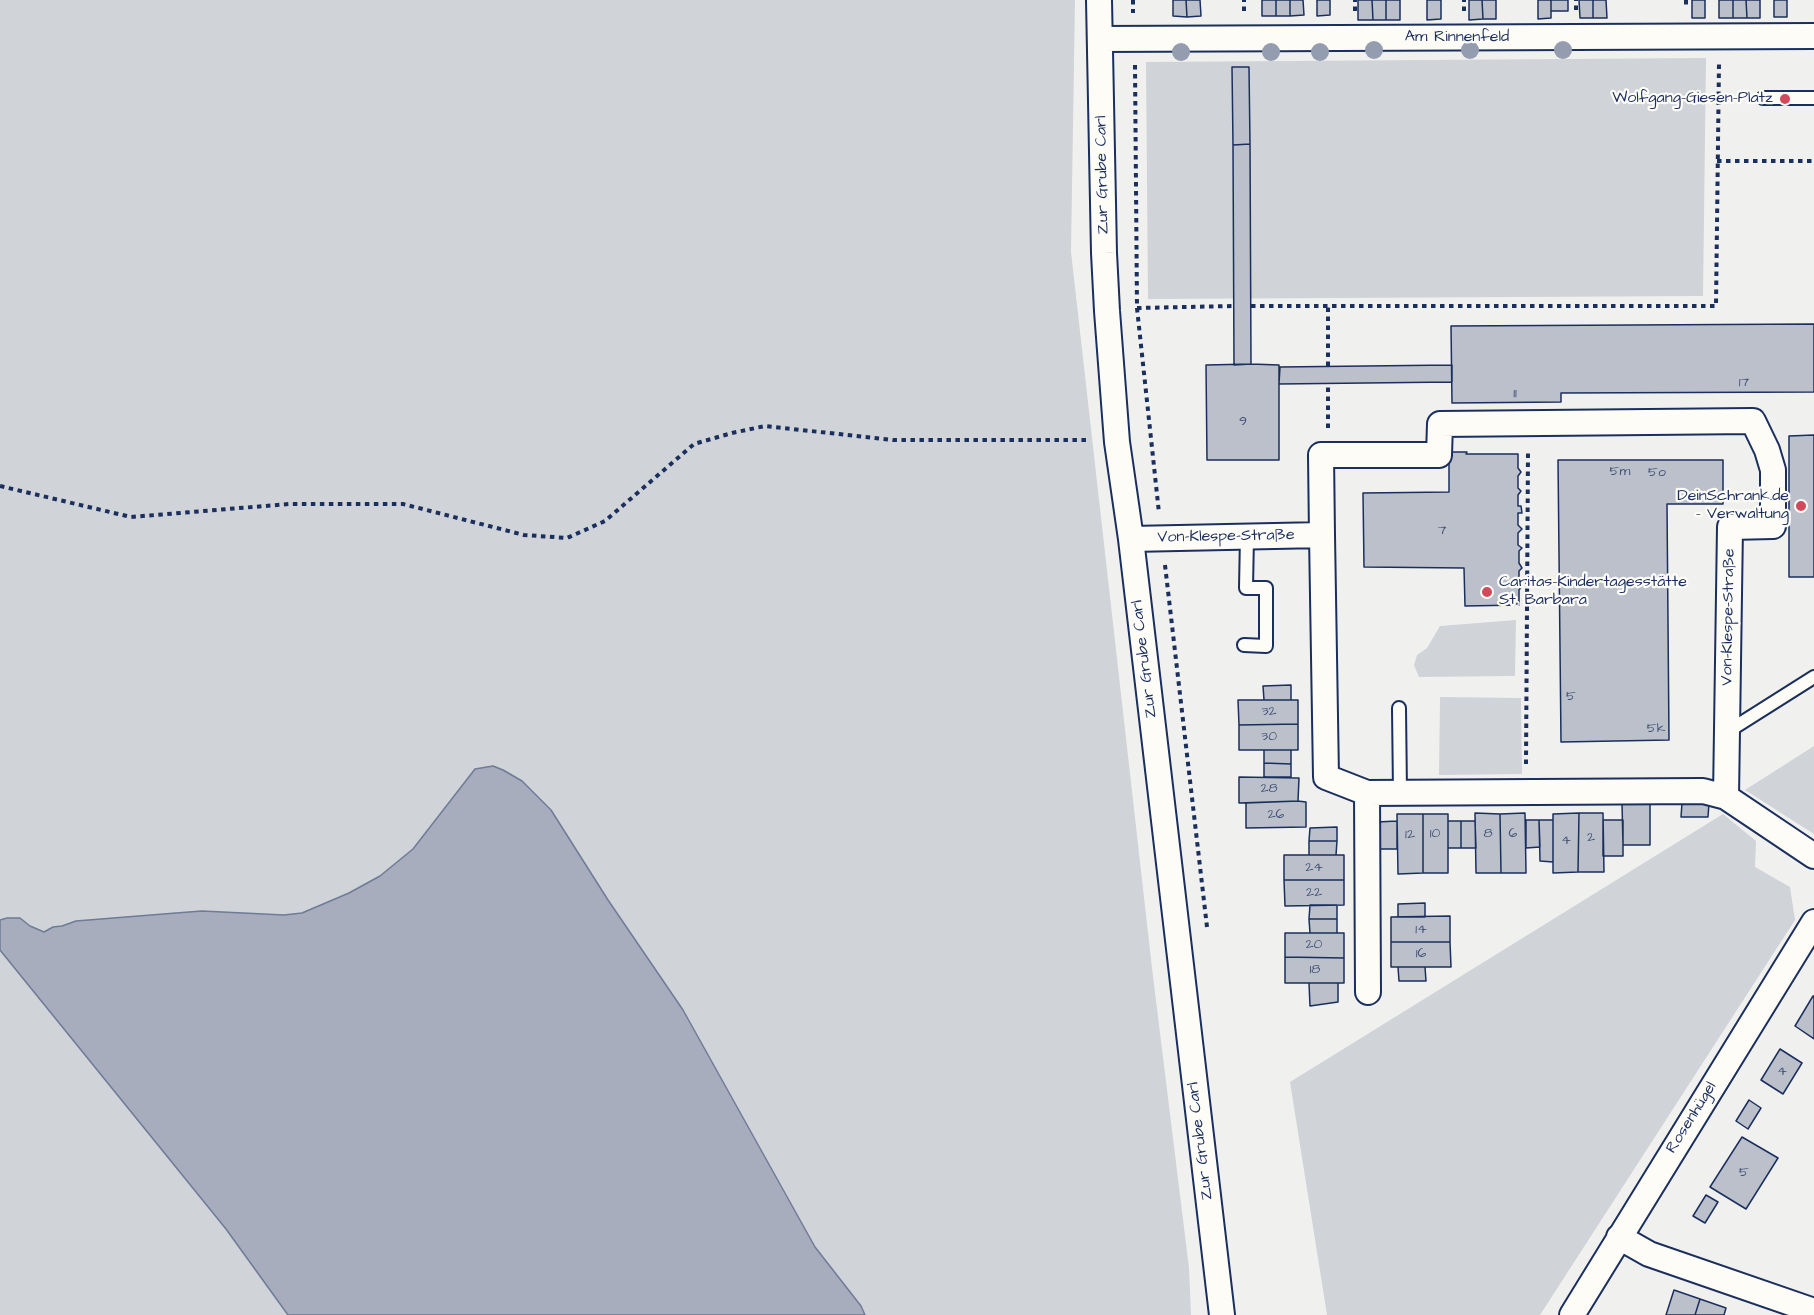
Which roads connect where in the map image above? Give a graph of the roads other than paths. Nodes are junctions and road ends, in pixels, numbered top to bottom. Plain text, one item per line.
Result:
1 (1099, 0) edge
2 (1814, 36) edge
3 (1100, 39) junction
4 (1763, 98) dead end
5 (1814, 98) edge
6 (1322, 535) junction
7 (1247, 536) junction
8 (1131, 538) junction
9 (1244, 645) dead end
10 (1814, 677) edge
11 (1399, 708) dead end
12 (1727, 732) junction
13 (1400, 792) junction
14 (1367, 793) junction
15 (1726, 797) junction
16 (1814, 856) edge
17 (1814, 922) edge
18 (1368, 992) dead end
19 (1619, 1237) junction
20 (1814, 1311) edge
21 (1222, 1315) edge
22 (1572, 1315) edge

1 - 3 street, Zur Grube Carl
2 - 3 street, Am Rinnenfeld
3 - 8 street, Zur Grube Carl
4 - 5 lane
6 - 7 street, Von-Klespe-Straße
6 - 12 street, Von-Klespe-Straße
6 - 14 street
7 - 8 street, Von-Klespe-Straße
7 - 9 lane
8 - 21 street, Zur Grube Carl
10 - 12 lane
11 - 13 lane
12 - 15 street, Von-Klespe-Straße
13 - 14 street
13 - 15 street
14 - 18 street
15 - 16 street
17 - 19 street, Rosenhügel
19 - 20 street
19 - 22 street, Rosenhügel

